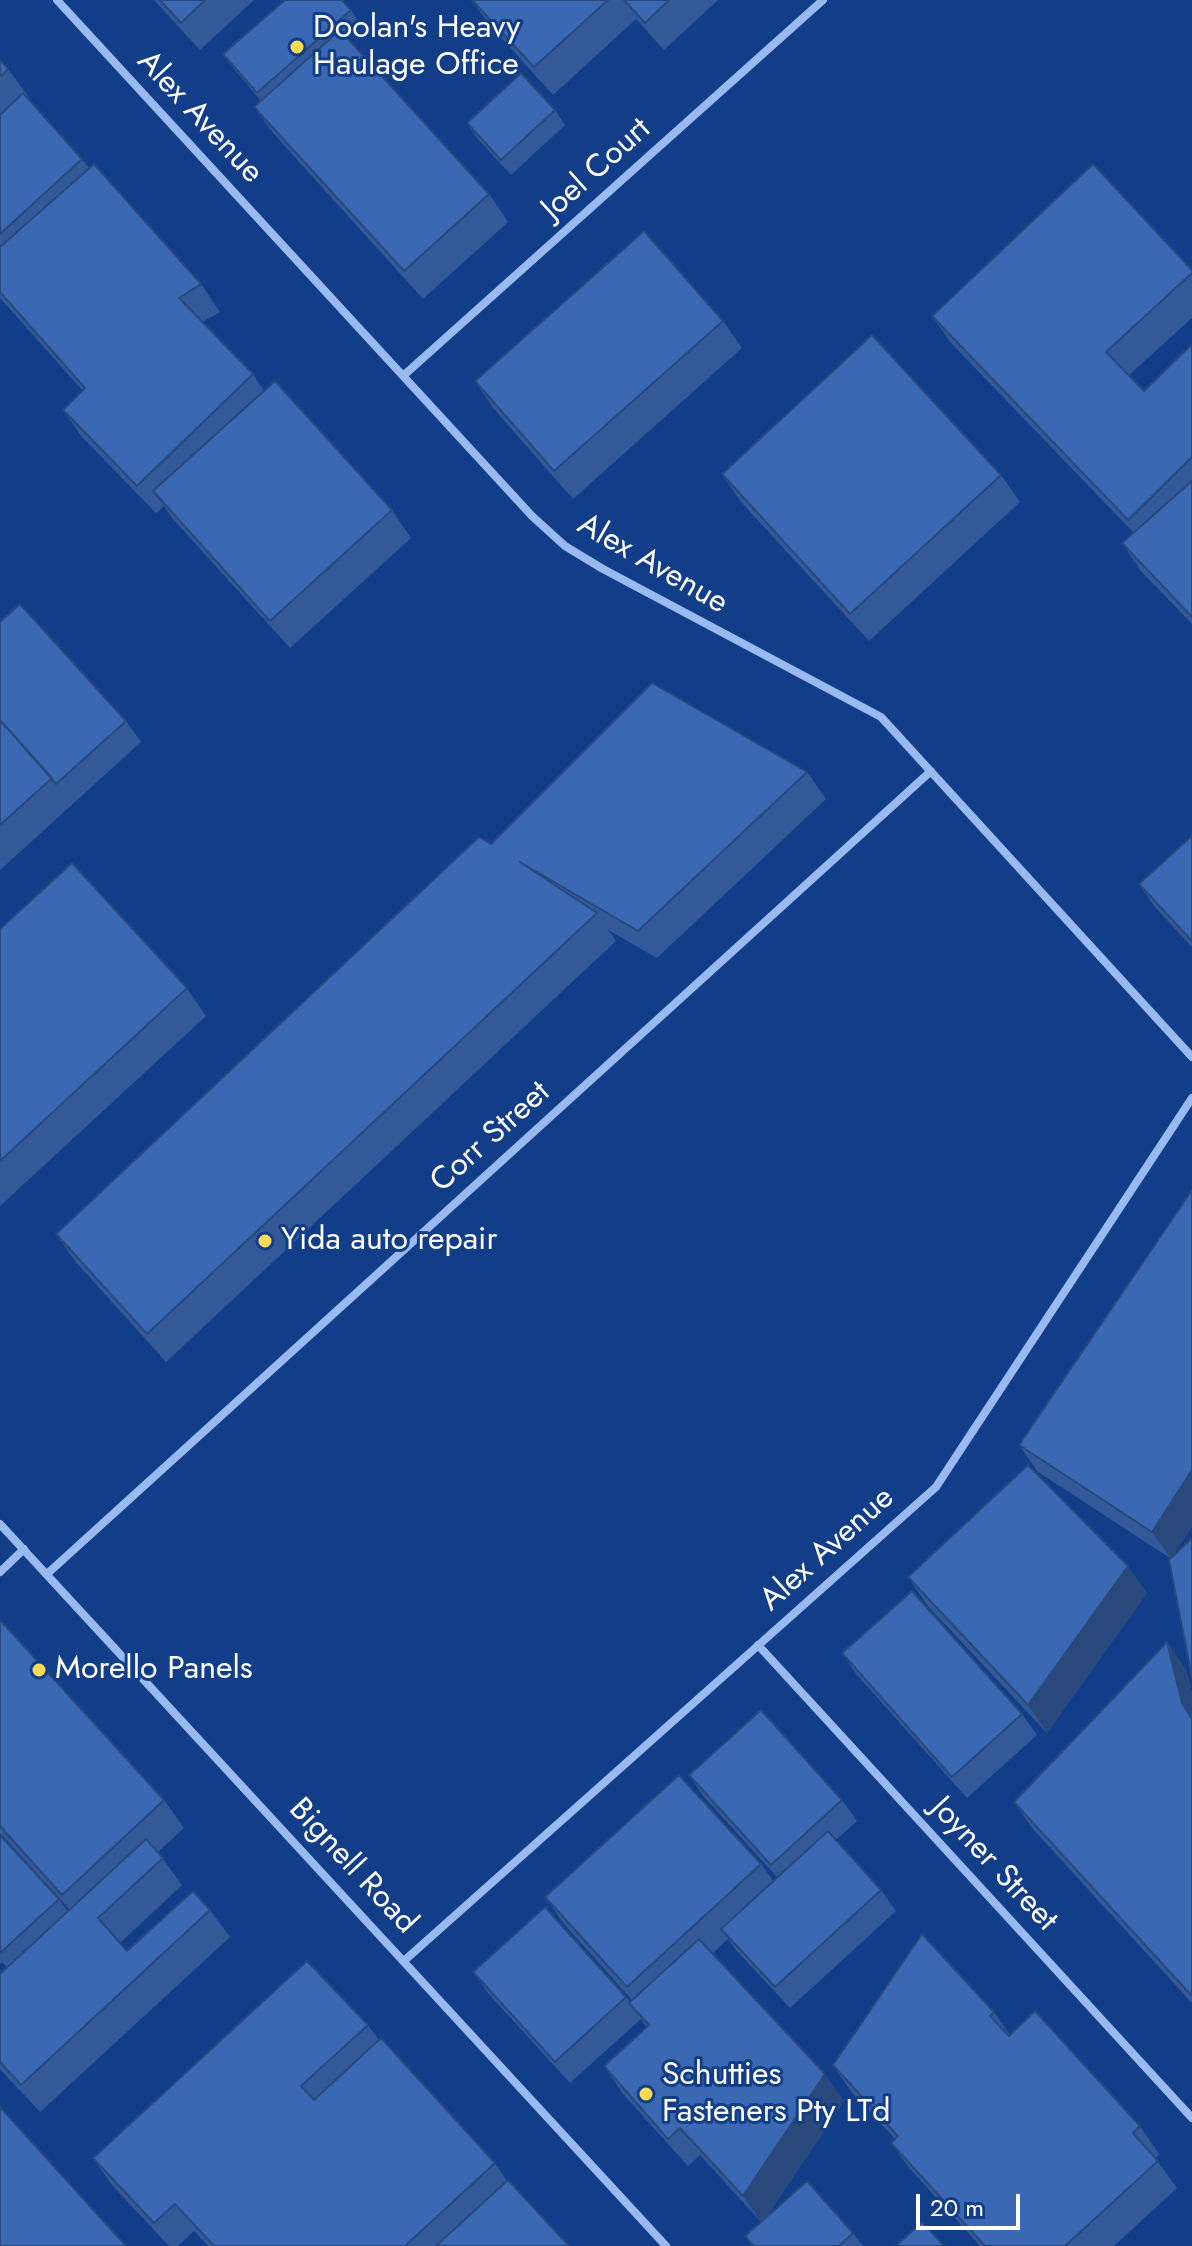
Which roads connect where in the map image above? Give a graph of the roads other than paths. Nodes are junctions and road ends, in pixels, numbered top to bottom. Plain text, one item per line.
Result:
1 (57, 0) edge
2 (823, 0) edge
3 (403, 376) junction
4 (931, 771) junction
5 (1192, 1057) edge
6 (1192, 1098) edge
7 (0, 1524) edge
8 (24, 1549) junction
9 (0, 1572) edge
10 (47, 1574) junction
11 (758, 1645) junction
12 (405, 1960) junction
13 (1192, 2118) edge
14 (666, 2246) edge

1 - 3 street, Alex Avenue
2 - 3 street, Joel Court
3 - 4 street, Alex Avenue
4 - 5 street, Alex Avenue
4 - 10 street, Corr Street
6 - 11 street, Alex Avenue
7 - 8 street, Bignell Road
8 - 9 street
8 - 10 street, Bignell Road
10 - 12 street, Bignell Road
11 - 12 street, Alex Avenue
11 - 13 street, Joyner Street
12 - 14 street, Bignell Road

